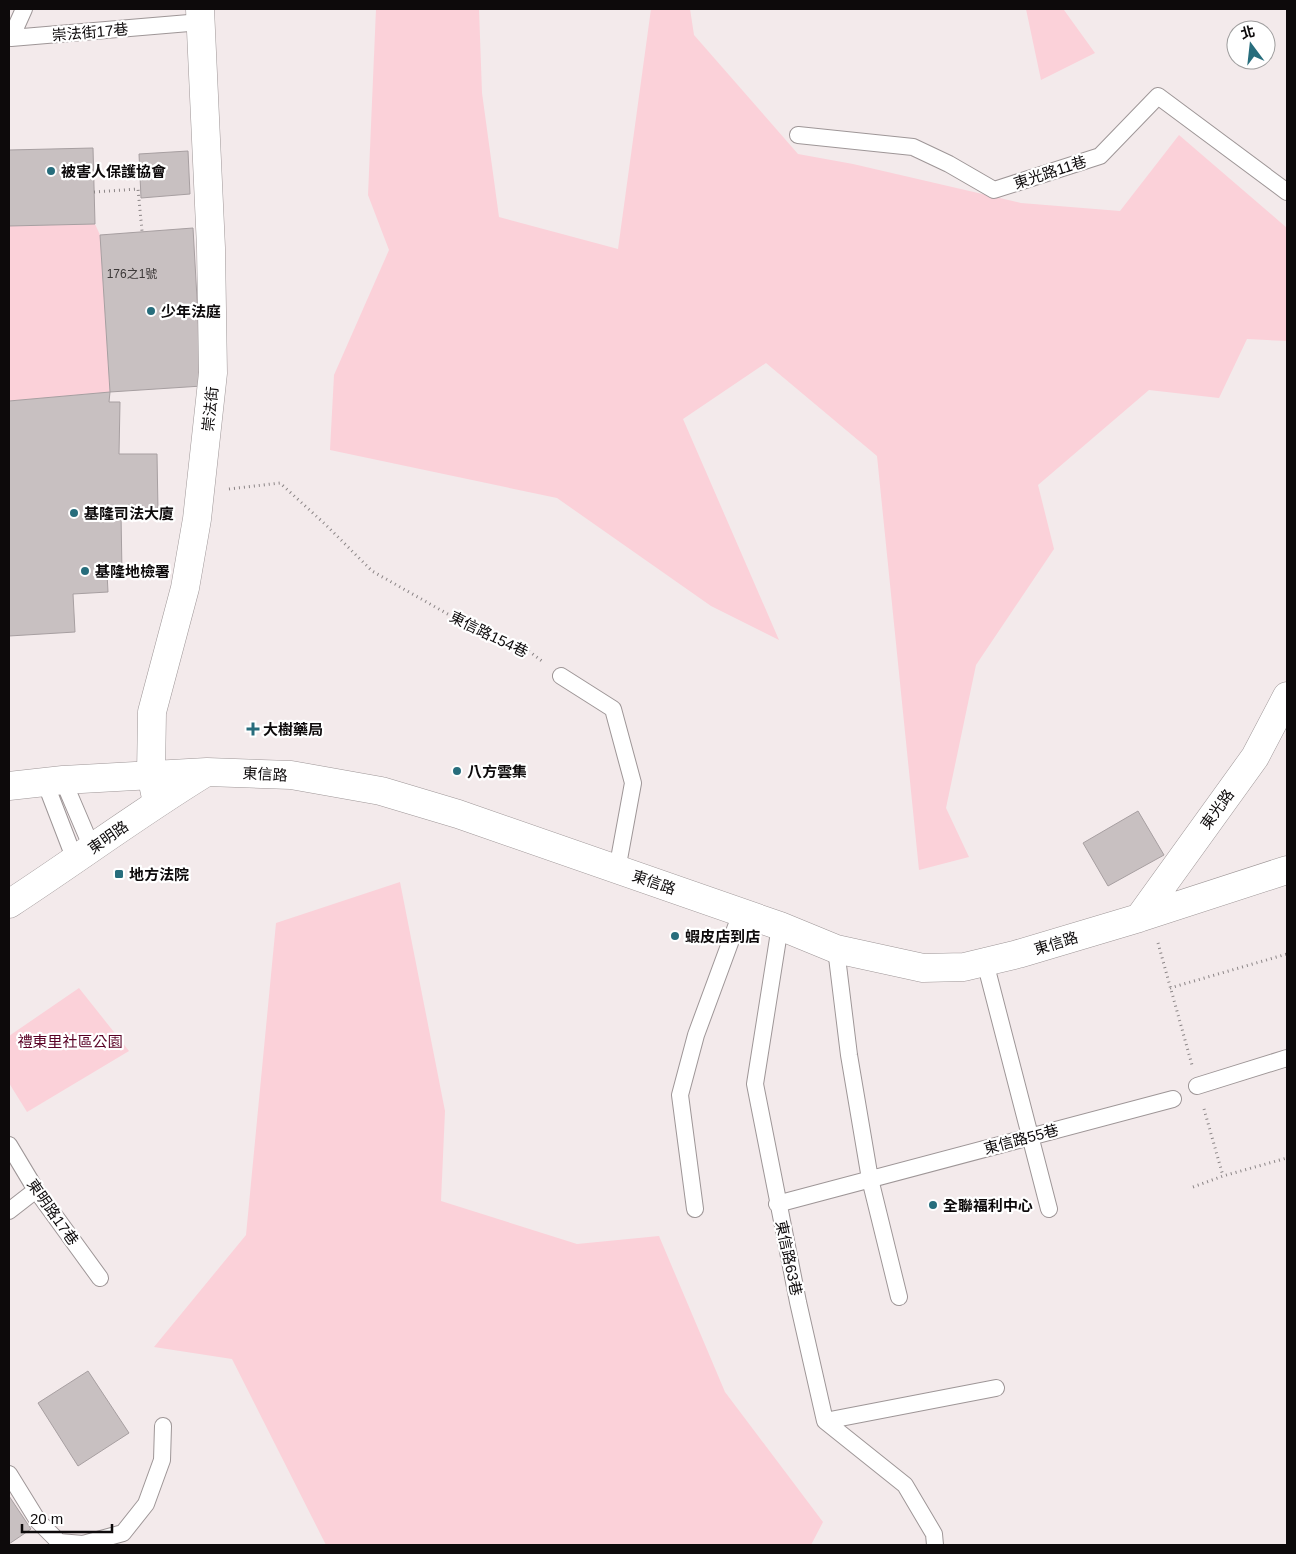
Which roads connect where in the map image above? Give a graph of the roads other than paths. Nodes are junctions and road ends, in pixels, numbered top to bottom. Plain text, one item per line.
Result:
1 (24, 9) edge
2 (200, 15) edge
3 (798, 134) dead end
4 (1287, 192) edge
5 (561, 676) road end
6 (1287, 696) edge
7 (207, 772) junction
8 (151, 774) junction
9 (54, 781) junction
10 (9, 786) edge
11 (157, 803) junction
12 (84, 854) junction
13 (617, 870) junction
14 (1287, 870) edge
15 (9, 904) edge
16 (741, 913) junction
17 (1139, 918) junction
18 (780, 926) junction
19 (836, 949) junction
20 (984, 962) junction
21 (1287, 1058) edge
22 (1197, 1086) road end
23 (1173, 1099) dead end
24 (1030, 1136) junction
25 (9, 1145) edge
26 (870, 1179) junction
27 (36, 1190) junction
28 (778, 1204) junction
29 (695, 1209) dead end
30 (1050, 1210) dead end
31 (9, 1211) edge
32 (100, 1278) dead end
33 (898, 1297) dead end
34 (996, 1388) dead end
35 (825, 1421) junction
36 (164, 1426) dead end
37 (9, 1474) edge
38 (935, 1545) edge

1 - 2 lane, 崇法街17巷
2 - 8 main road, 崇法街
3 - 4 lane, 東光路11巷
5 - 13 lane
6 - 17 main road, 東光路
7 - 8 main road, 東信路
7 - 11 main road, 東明路
7 - 13 main road, 東信路
8 - 9 main road, 東信路
8 - 11 main road, 崇法街
9 - 10 main road, 東信路
9 - 12 lane
11 - 12 main road, 東明路
12 - 15 main road, 東明路
13 - 16 main road, 東信路
14 - 17 main road, 東信路
16 - 18 main road, 東信路
16 - 29 lane
17 - 20 main road, 東信路
18 - 19 main road, 東信路
18 - 28 lane, 東信路63巷
19 - 20 main road, 東信路
19 - 26 lane
20 - 24 lane
21 - 22 lane
23 - 24 lane, 東信路55巷
24 - 26 lane, 東信路55巷
24 - 30 lane
25 - 27 lane, 東明路17巷
26 - 28 lane, 東信路55巷
26 - 33 lane
27 - 31 lane
27 - 32 lane, 東明路17巷
28 - 35 lane, 東信路63巷
34 - 35 lane
35 - 38 lane
36 - 37 lane

